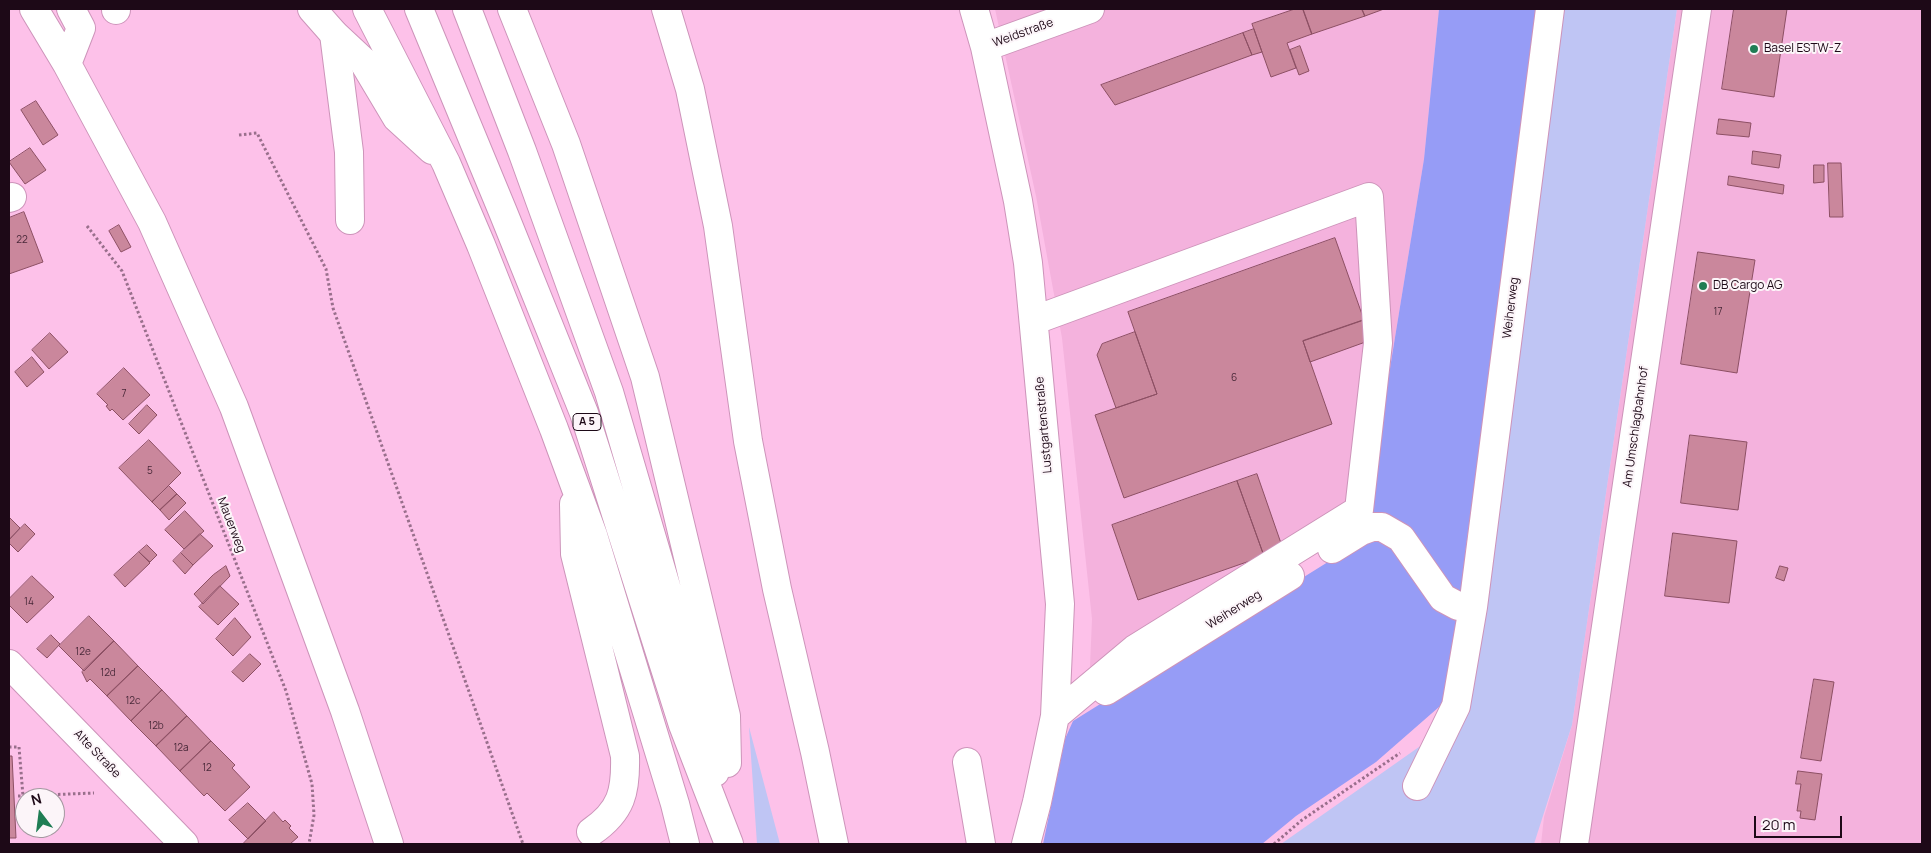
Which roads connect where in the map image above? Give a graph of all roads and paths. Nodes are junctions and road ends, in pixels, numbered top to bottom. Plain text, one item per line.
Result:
1 (22, 9) edge
2 (34, 9) edge
3 (70, 9) edge
4 (312, 9) edge
5 (367, 9) edge
6 (419, 9) edge
7 (467, 9) edge
8 (512, 9) edge
9 (666, 9) edge
10 (974, 9) edge
11 (1090, 9) edge
12 (1550, 9) edge
13 (1697, 9) edge
14 (334, 34) junction
15 (985, 47) junction
16 (66, 64) junction
17 (239, 135) dead end
18 (446, 163) junction
19 (350, 220) dead end
20 (87, 226) dead end
21 (1035, 320) junction
22 (574, 482) junction
23 (1472, 607) junction
24 (9, 664) edge
25 (1055, 716) junction
26 (9, 747) edge
27 (1405, 750) dead end
28 (967, 762) dead end
29 (94, 786) dead end
30 (1417, 786) dead end
31 (592, 832) dead end
32 (184, 844) edge
33 (309, 844) edge
34 (389, 844) edge
35 (523, 844) edge
36 (684, 844) edge
37 (729, 844) edge
38 (834, 844) edge
39 (981, 844) edge
40 (1026, 844) edge
41 (1274, 844) edge
42 (1574, 844) edge

1 - 16 main road
2 - 16 main road
3 - 16 main road
4 - 14 main road
5 - 18 main road, A 5
6 - 37 main road, A 5
7 - 37 main road, A 5
8 - 37 main road
9 - 38 main road
10 - 15 main road, Lustgartenstraße
11 - 15 main road, Weidstraße
12 - 23 main road, Weiherweg
13 - 42 main road, Am Umschlagbahnhof
14 - 18 main road
14 - 19 main road
15 - 21 main road, Lustgartenstraße
16 - 34 main road
17 - 35 path
18 - 22 main road, A 5
20 - 33 path, Mauerweg
21 - 25 main road, Lustgartenstraße
21 - 25 main road
22 - 31 main road
22 - 36 main road, A 5
23 - 25 main road, Weiherweg
23 - 30 main road, Weiherweg
24 - 32 main road, Alte Straße
25 - 40 main road, Lustgartenstraße
26 - 29 path
27 - 41 path
28 - 39 main road

